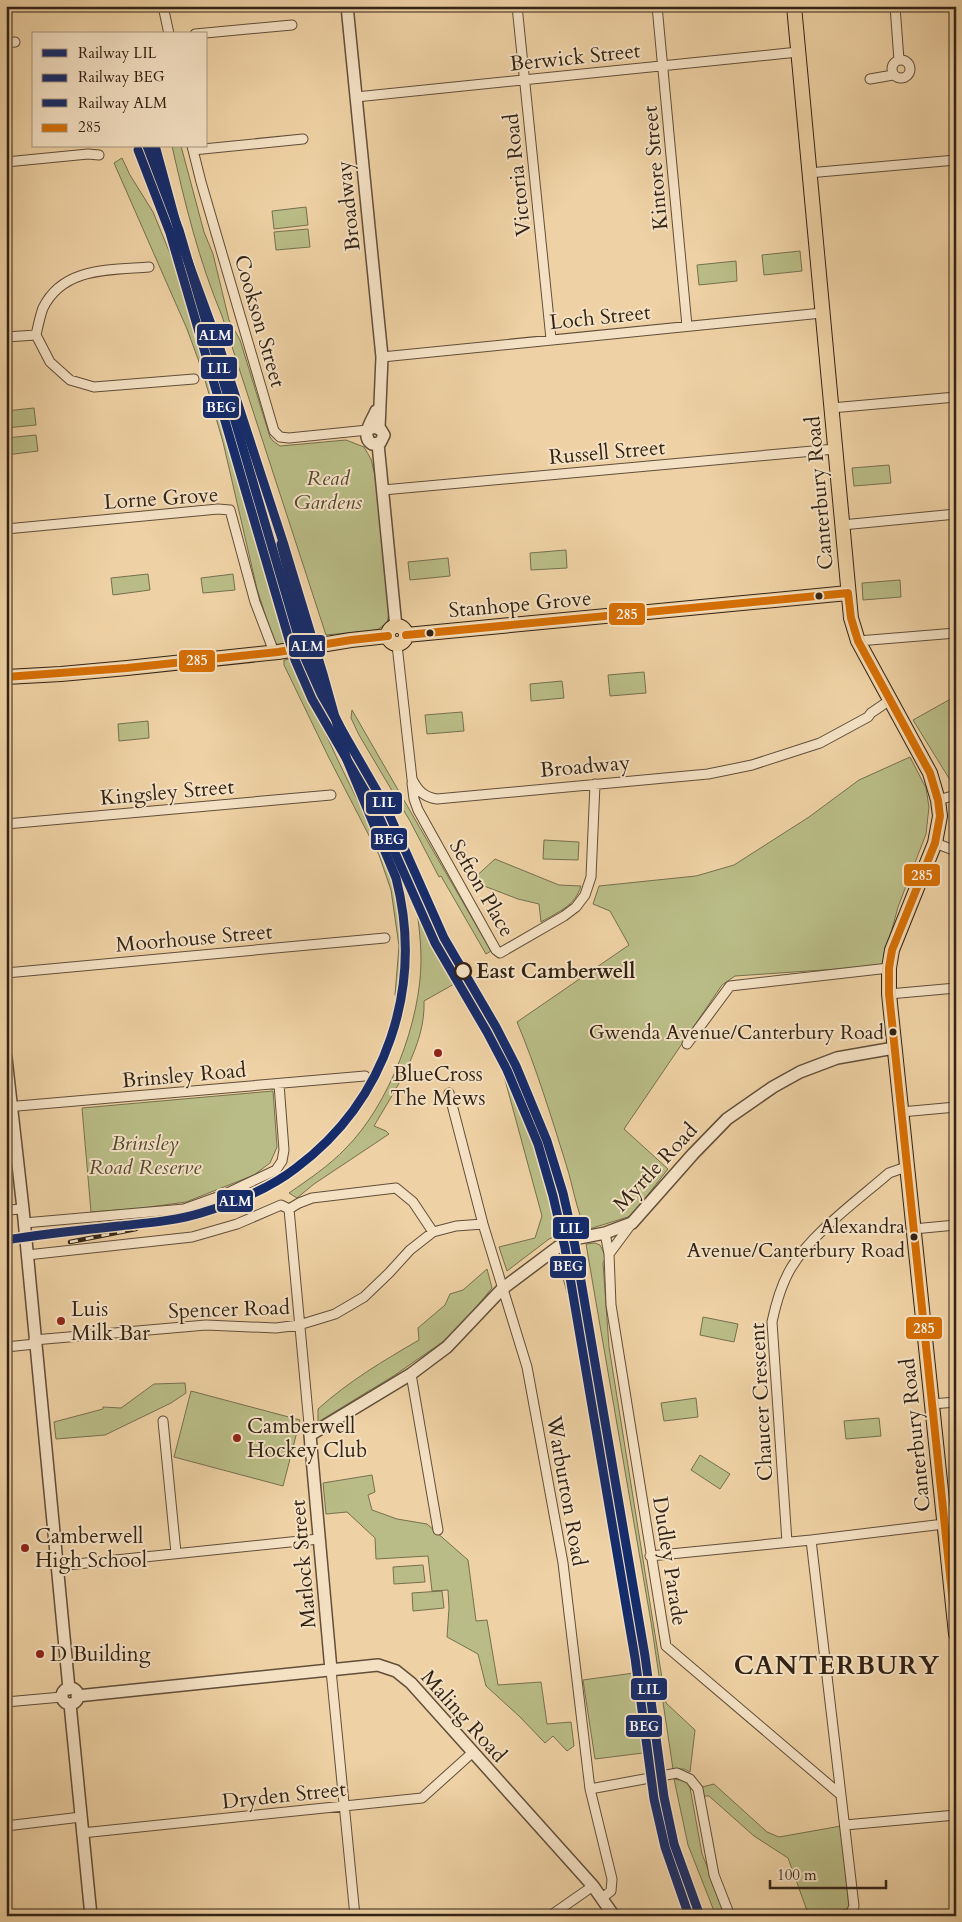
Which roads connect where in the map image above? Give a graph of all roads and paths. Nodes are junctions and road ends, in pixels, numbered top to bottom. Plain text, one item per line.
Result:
1 (163, 6) edge
2 (348, 6) edge
3 (517, 6) edge
4 (657, 6) edge
5 (794, 6) edge
6 (894, 6) edge
7 (292, 25) dead end
8 (169, 32) edge
9 (208, 33) edge
10 (798, 52) junction
11 (899, 60) junction
12 (664, 66) junction
13 (893, 75) junction
14 (870, 79) dead end
15 (525, 80) junction
16 (356, 97) junction
17 (303, 139) dead end
18 (208, 147) edge
19 (192, 148) edge
20 (99, 155) dead end
21 (956, 160) edge
22 (6, 162) edge
23 (808, 173) junction
24 (149, 267) dead end
25 (822, 313) junction
26 (688, 326) junction
27 (36, 335) junction
28 (6, 338) edge
29 (551, 339) junction
30 (382, 357) junction
31 (194, 379) dead end
32 (956, 397) edge
33 (831, 408) junction
34 (372, 436) junction
35 (835, 449) junction
36 (382, 484) junction
37 (956, 514) edge
38 (842, 525) junction
39 (6, 529) edge
40 (848, 593) junction
41 (956, 633) edge
42 (397, 636) junction
43 (858, 641) junction
44 (276, 652) junction
45 (6, 676) edge
46 (890, 700) junction
47 (412, 779) junction
48 (595, 784) junction
49 (331, 795) dead end
50 (956, 795) edge
51 (938, 800) junction
52 (6, 824) edge
53 (935, 843) junction
54 (956, 851) edge
55 (385, 938) dead end
56 (889, 968) junction
57 (6, 973) edge
58 (956, 988) edge
59 (889, 994) junction
60 (687, 1044) dead end
61 (894, 1048) junction
62 (6, 1058) edge
63 (365, 1076) dead end
64 (279, 1084) junction
65 (449, 1093) dead end
66 (9, 1107) edge
67 (956, 1107) edge
68 (900, 1112) junction
69 (906, 1167) junction
70 (23, 1209) junction
71 (289, 1209) junction
72 (6, 1210) edge
73 (24, 1223) junction
74 (632, 1223) junction
75 (483, 1224) junction
76 (956, 1225) edge
77 (913, 1229) junction
78 (433, 1232) junction
79 (605, 1233) junction
80 (609, 1254) junction
81 (27, 1256) junction
82 (502, 1289) junction
83 (299, 1325) junction
84 (34, 1342) junction
85 (6, 1347) edge
86 (411, 1374) junction
87 (956, 1402) edge
88 (932, 1404) junction
89 (164, 1421) dead end
90 (310, 1435) junction
91 (944, 1524) junction
92 (438, 1530) dead end
93 (319, 1539) junction
94 (810, 1540) junction
95 (787, 1542) junction
96 (176, 1553) junction
97 (650, 1556) junction
98 (57, 1566) junction
99 (953, 1580) edge
100 (956, 1634) edge
101 (331, 1670) junction
102 (70, 1696) junction
103 (6, 1702) edge
104 (472, 1753) junction
105 (590, 1789) junction
106 (841, 1796) junction
107 (344, 1806) junction
108 (956, 1815) edge
109 (81, 1817) junction
110 (845, 1824) junction
111 (6, 1826) edge
112 (82, 1833) junction
113 (593, 1886) junction
114 (602, 1898) junction
115 (91, 1916) edge
116 (355, 1916) edge
117 (550, 1916) edge
118 (614, 1916) edge
119 (730, 1916) edge
120 (839, 1916) edge

1 - 8 street
2 - 16 street, Broadway
3 - 15 street, Victoria Road
4 - 12 street, Kintore Street
5 - 10 main road, Canterbury Road
6 - 11 street
7 - 9 street
10 - 12 street, Berwick Street
10 - 23 main road, Canterbury Road
11 - 13 street
11 - 13 street
12 - 15 street, Berwick Street
12 - 26 street, Kintore Street
13 - 14 street
15 - 16 street, Berwick Street
15 - 29 street, Victoria Road
16 - 30 street, Broadway
17 - 18 street
19 - 34 street, Cookson Street
20 - 22 street
21 - 23 street
23 - 25 main road, Canterbury Road
24 - 27 street
25 - 26 street, Loch Street
25 - 33 main road, Canterbury Road
26 - 29 street, Loch Street
27 - 28 street
27 - 31 street
29 - 30 street, Loch Street
30 - 34 street, Broadway
32 - 33 street
33 - 35 main road, Canterbury Road
34 - 36 street, Broadway
35 - 36 street, Russell Street
35 - 38 main road, Canterbury Road
36 - 42 street, Broadway
37 - 38 street
38 - 40 main road, Canterbury Road
39 - 44 street, Lorne Grove
40 - 42 main road, Stanhope Grove
40 - 43 main road, Canterbury Road
41 - 43 street
42 - 44 main road, Stanhope Grove
42 - 47 street, Broadway
43 - 46 main road, Canterbury Road
44 - 45 main road, Stanhope Grove
46 - 48 street, Broadway
46 - 51 main road, Canterbury Road
47 - 48 street, Broadway
47 - 48 street, Sefton Place
49 - 52 street, Kingsley Street
50 - 51 street
51 - 53 main road, Canterbury Road
53 - 54 street
53 - 56 main road, Canterbury Road
55 - 57 street, Moorhouse Street
56 - 59 main road, Canterbury Road
56 - 60 street
58 - 59 street
59 - 61 main road, Canterbury Road
61 - 68 main road, Canterbury Road
61 - 74 street, Myrtle Road
62 - 66 street
63 - 64 street, Brinsley Road
64 - 66 street, Brinsley Road
64 - 73 street
65 - 75 street, Warburton Road
66 - 70 street
67 - 68 street
68 - 69 main road, Canterbury Road
69 - 77 main road, Canterbury Road
69 - 95 street, Chaucer Crescent
70 - 72 street
70 - 73 street
71 - 78 street
71 - 81 street
71 - 83 street, Matlock Street
73 - 81 street
74 - 79 street, Myrtle Road
74 - 80 street
75 - 78 street, Spencer Road
75 - 82 street, Warburton Road
76 - 77 street
77 - 88 main road, Canterbury Road
78 - 83 street, Spencer Road
79 - 80 street, Dudley Parade
79 - 82 street, Myrtle Road
80 - 97 street, Dudley Parade
81 - 84 street
82 - 86 street, Myrtle Road
82 - 105 street, Warburton Road
83 - 84 street, Spencer Road
83 - 90 street, Matlock Street
84 - 85 street, Spencer Road
84 - 98 street
86 - 90 street, Myrtle Road
86 - 92 street
87 - 88 street
88 - 91 main road, Canterbury Road
89 - 96 street
90 - 93 street, Matlock Street
91 - 94 street
91 - 99 main road, Canterbury Road
93 - 96 street
93 - 101 street, Matlock Street
94 - 95 street
94 - 106 street
95 - 97 street
96 - 98 street
97 - 106 street, Dudley Parade
98 - 102 street
99 - 100 main road, Canterbury Road
101 - 102 street, Maling Road
101 - 104 street, Maling Road
101 - 107 street, Matlock Street
102 - 103 street
102 - 109 street
104 - 107 street, Dryden Street
104 - 113 street, Maling Road
105 - 114 street, Warburton Road
105 - 119 street
106 - 110 street
107 - 112 street, Dryden Street
107 - 116 street, Matlock Street
108 - 110 street
109 - 111 street
109 - 112 street
110 - 120 street
112 - 115 street
113 - 114 street, Maling Road
113 - 117 street
114 - 118 street, Maling Road

